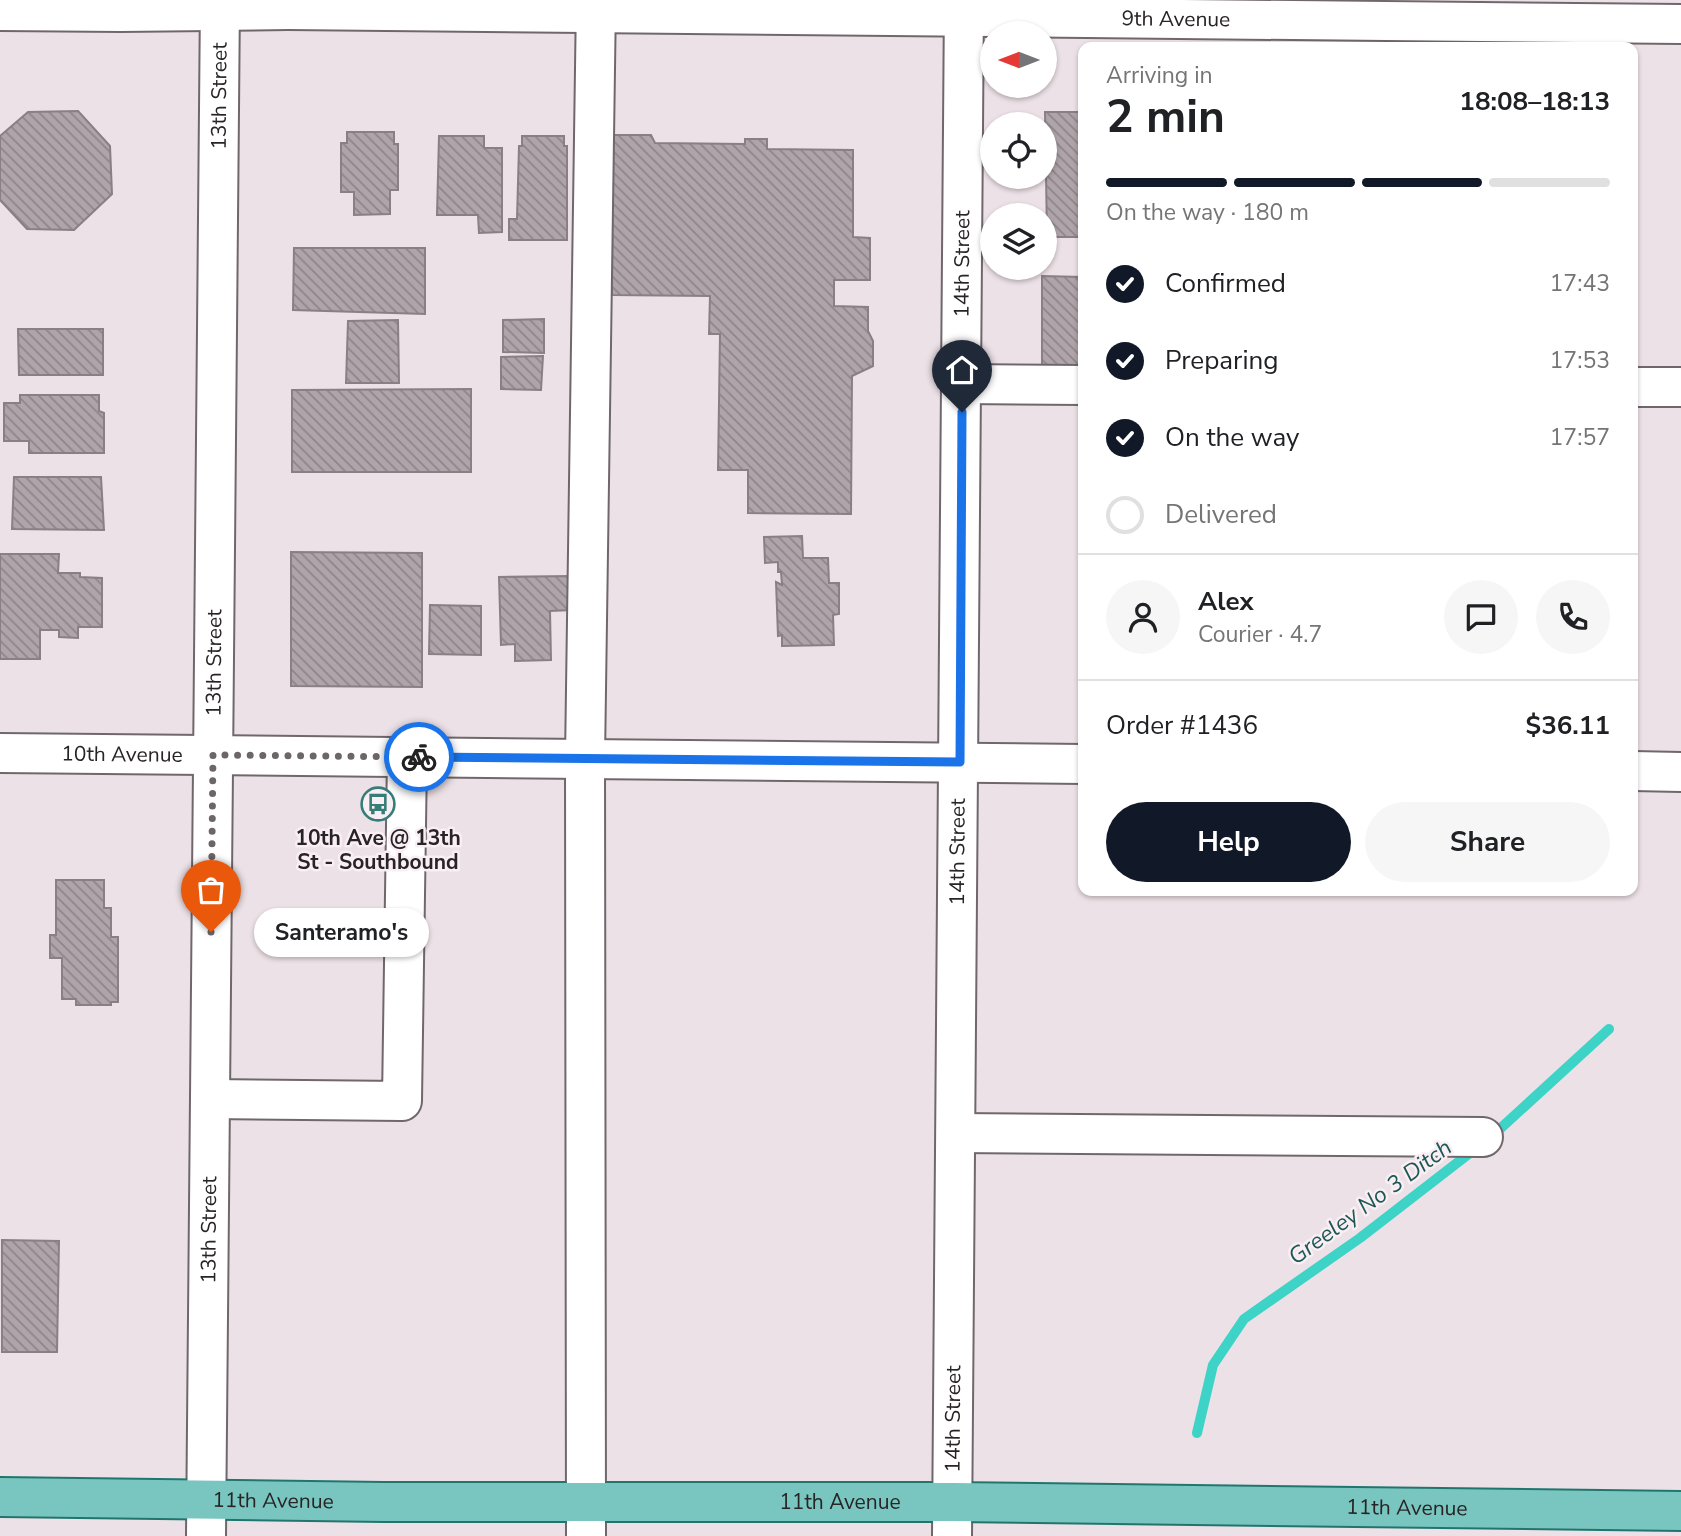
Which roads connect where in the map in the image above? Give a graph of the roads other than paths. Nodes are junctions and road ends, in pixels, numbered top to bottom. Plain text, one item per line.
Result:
1 (220, 5) edge
2 (84, 6) edge
3 (596, 7) edge
4 (964, 8) edge
5 (0, 10) edge
6 (1681, 24) edge
7 (962, 384) junction
8 (1078, 385) edge
9 (1638, 387) edge
10 (1681, 387) edge
11 (0, 753) edge
12 (213, 755) junction
13 (407, 757) junction
14 (585, 758) junction
15 (960, 762) junction
16 (1078, 764) edge
17 (1638, 771) edge
18 (1681, 772) edge
19 (210, 1098) junction
20 (956, 1133) junction
21 (1483, 1137) dead end
22 (0, 1497) edge
23 (1681, 1511) edge
24 (206, 1518) edge
25 (587, 1519) edge
26 (952, 1519) edge

1 - 2 street, 9th Avenue
1 - 3 street, 9th Avenue
1 - 12 street, 13th Street
2 - 5 street, 9th Avenue
3 - 4 street, 9th Avenue
3 - 14 street
4 - 6 street, 9th Avenue
4 - 7 street, 14th Street
7 - 8 street
7 - 15 street, 14th Street
9 - 10 street
11 - 12 street, 10th Avenue
12 - 13 street, 10th Avenue
12 - 19 street, 13th Street
13 - 14 street, 10th Avenue
13 - 19 street
14 - 15 street, 10th Avenue
14 - 25 street
15 - 16 street, 10th Avenue
15 - 20 street, 14th Street
17 - 18 street
19 - 24 street, 13th Street
20 - 21 street
20 - 26 street, 14th Street
22 - 24 main road, 11th Avenue
23 - 26 main road, 11th Avenue
24 - 25 main road, 11th Avenue
25 - 26 main road, 11th Avenue

